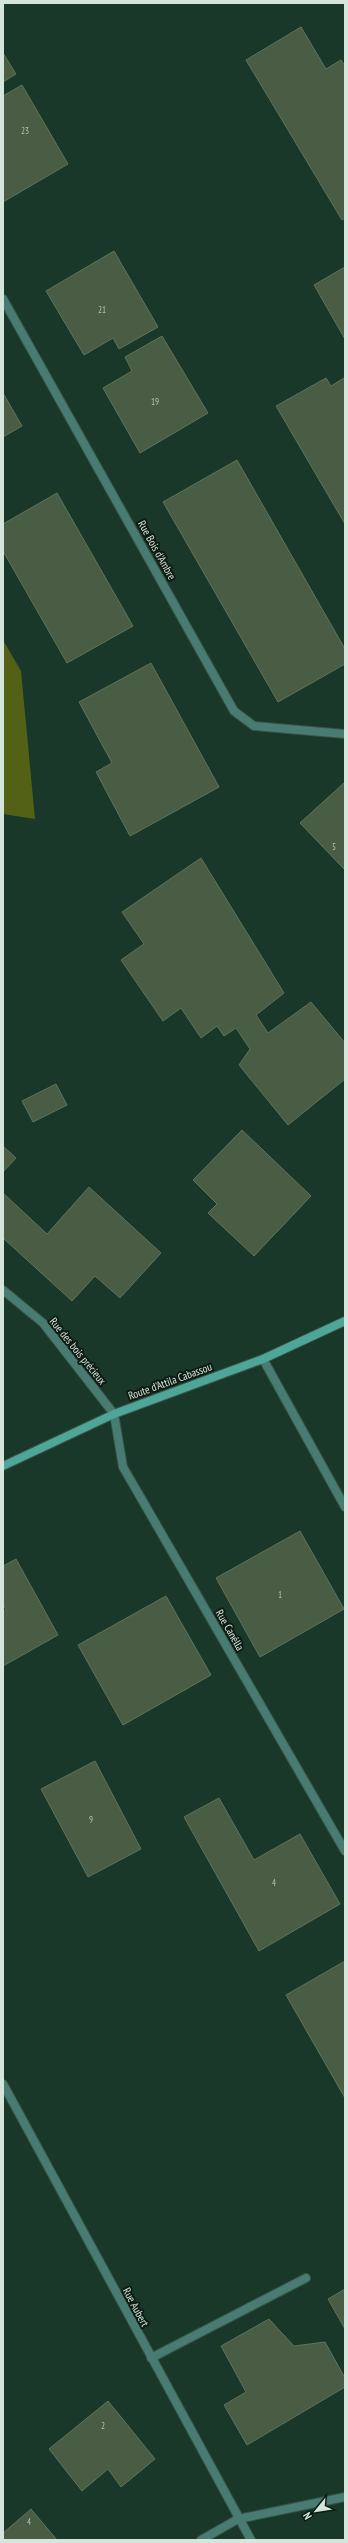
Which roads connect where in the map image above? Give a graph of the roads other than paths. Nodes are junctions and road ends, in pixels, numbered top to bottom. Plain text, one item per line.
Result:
1 (3, 299) edge
2 (345, 734) edge
3 (3, 1290) edge
4 (345, 1321) edge
5 (263, 1359) junction
6 (114, 1414) junction
7 (3, 1466) edge
8 (345, 1507) edge
9 (345, 1851) edge
10 (3, 2084) edge
11 (306, 2278) dead end
12 (151, 2358) junction
13 (345, 2497) edge
14 (238, 2519) junction
15 (201, 2540) edge
16 (251, 2540) edge

1 - 2 street, Rue Bois d'Ambre
3 - 6 street, Rue des bois précieux
4 - 5 main road, Route d'Attila Cabassou
5 - 6 main road, Route d'Attila Cabassou
5 - 8 street
6 - 7 main road, Route d'Attila Cabassou
6 - 9 street, Rue Canélla
10 - 12 street, Rue Aubert
11 - 12 street
12 - 14 street, Rue Aubert
13 - 14 street
14 - 15 street
14 - 16 street, Rue Aubert

